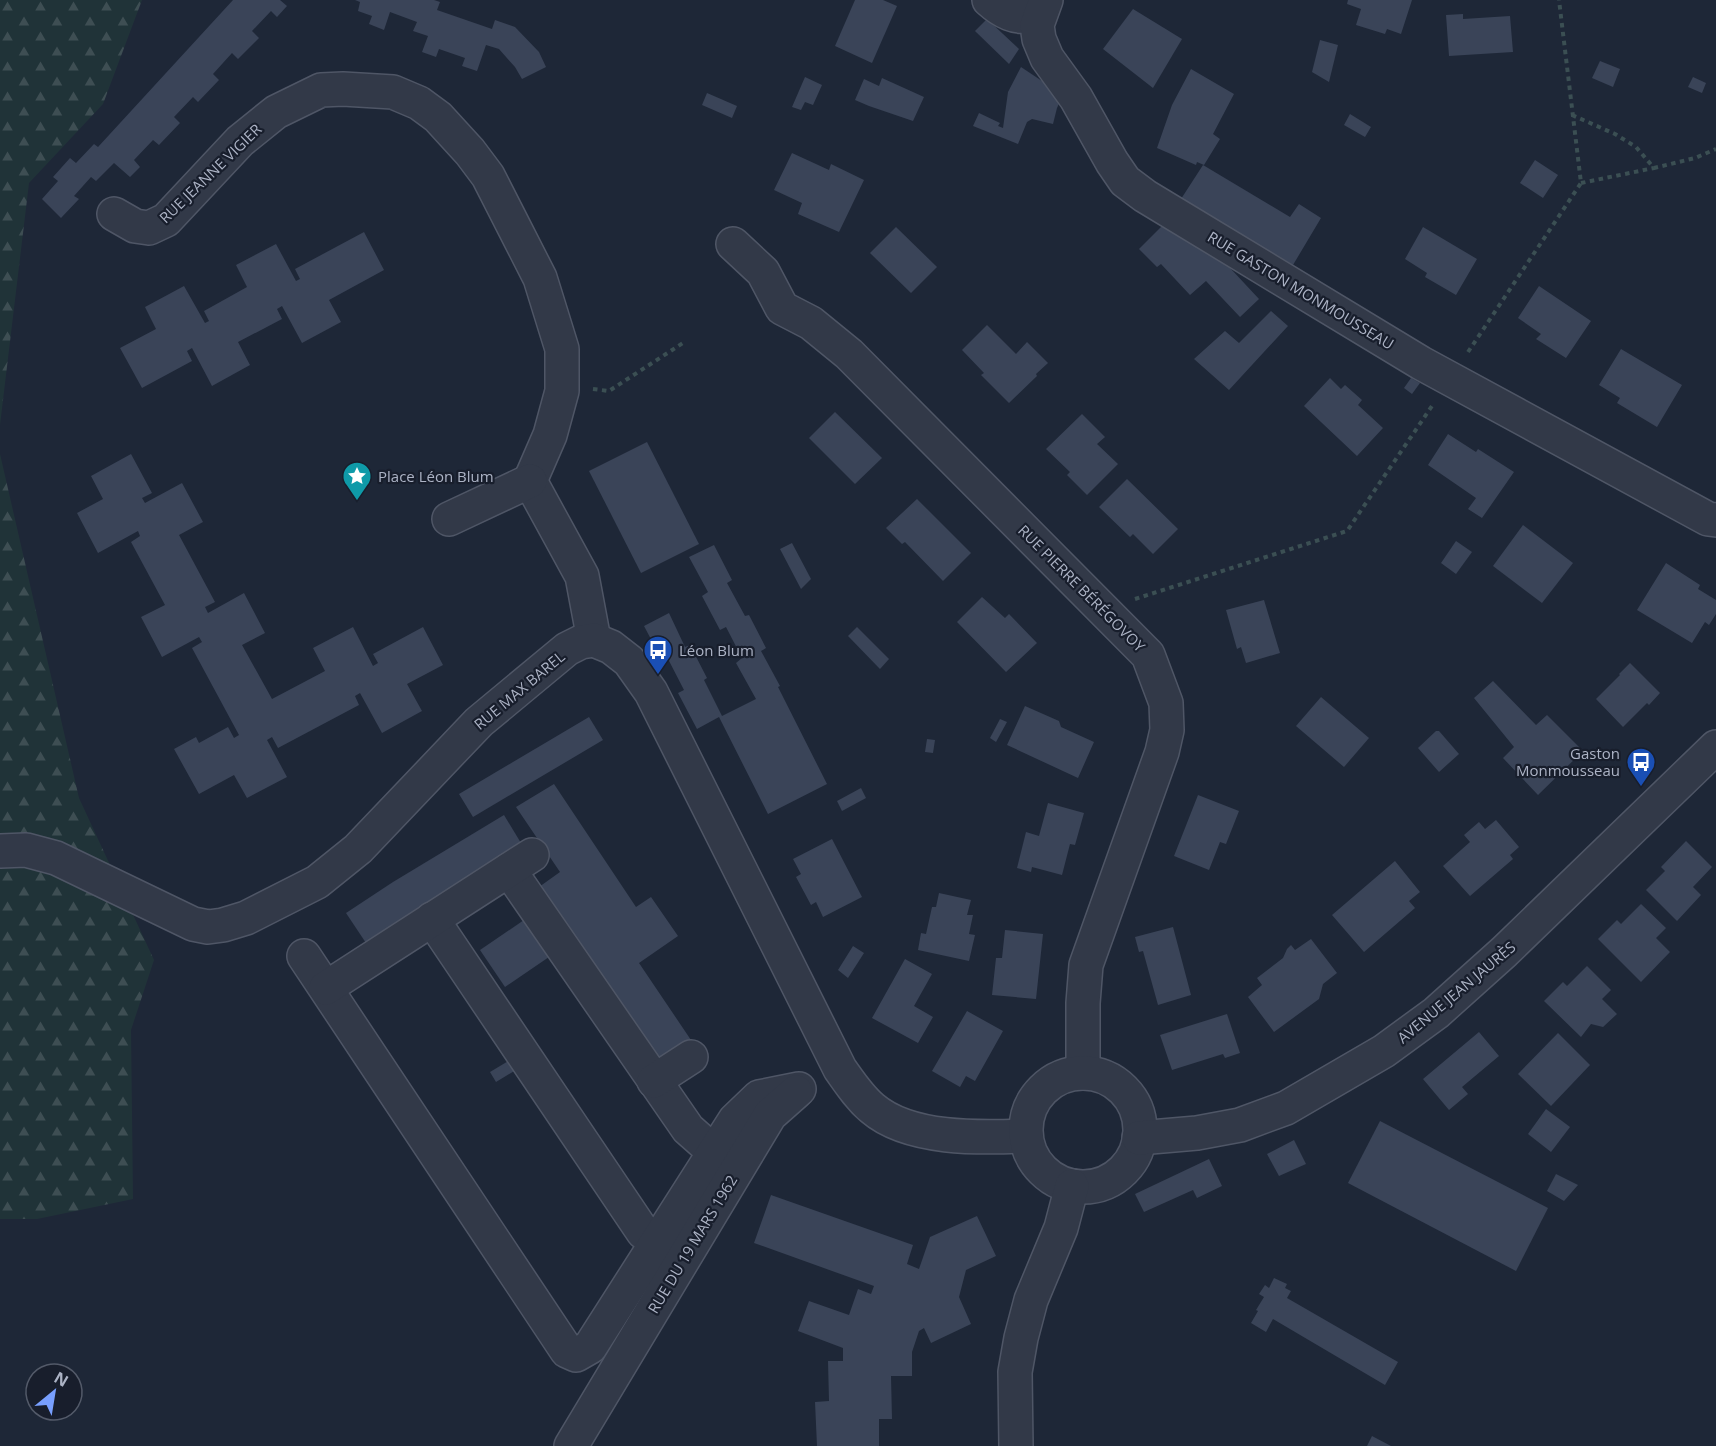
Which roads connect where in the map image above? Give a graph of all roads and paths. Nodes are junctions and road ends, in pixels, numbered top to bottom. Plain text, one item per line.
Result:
1 (989, 0) edge
2 (1045, 2) edge
3 (1572, 115) dead end
4 (1716, 149) edge
5 (1654, 168) junction
6 (1581, 183) dead end
7 (114, 214) dead end
8 (733, 244) dead end
9 (686, 341) dead end
10 (562, 386) junction
11 (530, 481) junction
12 (449, 519) dead end
13 (1716, 520) edge
14 (594, 640) junction
15 (1716, 747) edge
16 (0, 851) edge
17 (432, 919) junction
18 (304, 956) dead end
19 (326, 988) junction
20 (691, 1057) dead end
21 (840, 1069) junction
22 (1083, 1073) junction
23 (654, 1081) junction
24 (799, 1089) junction
25 (1026, 1136) junction
26 (1139, 1138) junction
27 (714, 1152) junction
28 (1072, 1186) junction
29 (657, 1241) junction
30 (571, 1446) edge
31 (1016, 1446) edge

1 - 2 street, RUE GASTON MONMOUSSEAU
2 - 13 street, RUE GASTON MONMOUSSEAU
3 - 5 path
4 - 5 path
5 - 6 path
7 - 10 street, RUE JEANNE VIGIER
8 - 22 street, RUE PIERRE BÉRÉGOVOY
9 - 10 path
10 - 11 street, RUE JEANNE VIGIER
11 - 12 street
11 - 14 street
14 - 16 street, RUE MAX BAREL
14 - 21 street
15 - 26 street, AVENUE JEAN JAURÈS
17 - 19 street
17 - 23 street
17 - 29 street
18 - 19 street
19 - 29 street
20 - 23 street
21 - 24 street, RUE DU 19 MARS 1962
21 - 25 street
22 - 25 street
22 - 26 street
23 - 27 street
24 - 27 street
24 - 30 street, RUE DU 19 MARS 1962
25 - 28 street
26 - 28 street
27 - 29 street
28 - 31 street

